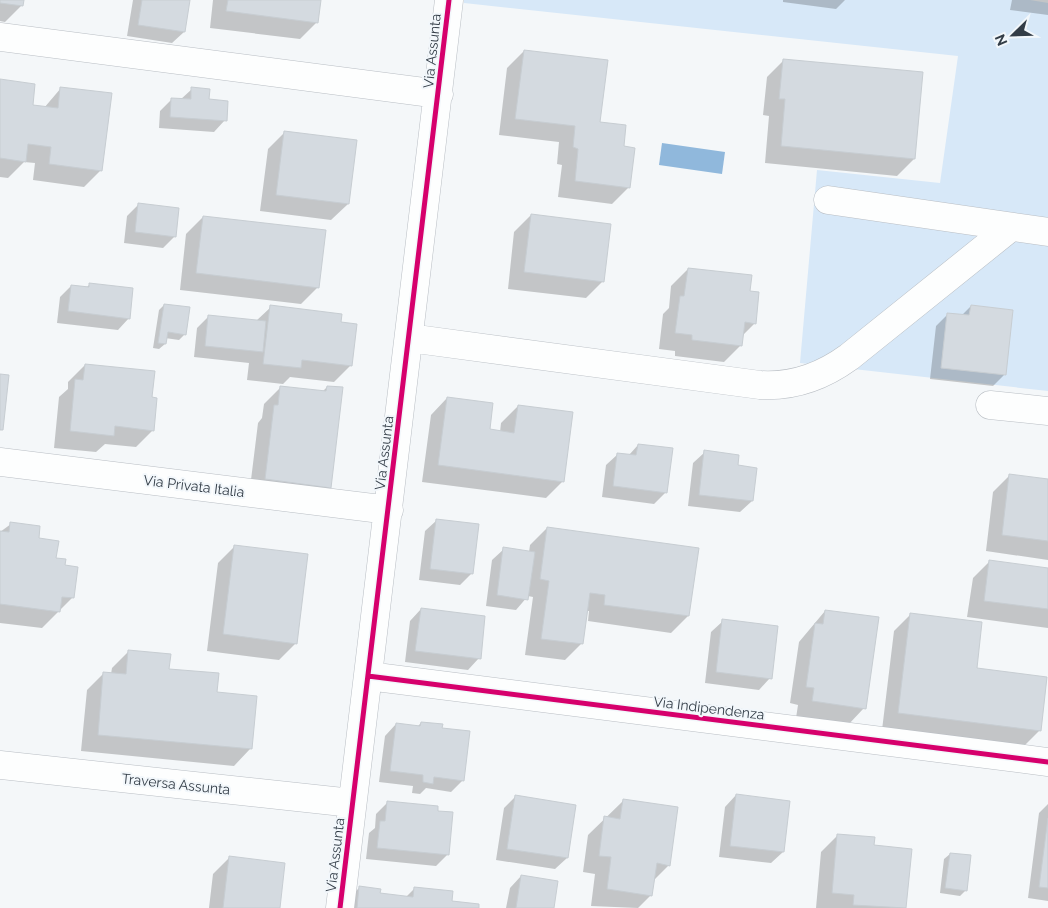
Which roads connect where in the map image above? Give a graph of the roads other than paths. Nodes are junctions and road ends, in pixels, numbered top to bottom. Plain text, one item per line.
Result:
1 (449, 0) edge
2 (0, 37) edge
3 (439, 94) junction
4 (828, 200) dead end
5 (1011, 227) junction
6 (1048, 232) edge
7 (409, 338) junction
8 (990, 404) dead end
9 (1048, 411) edge
10 (0, 462) edge
11 (388, 510) junction
12 (368, 676) junction
13 (1048, 762) edge
14 (0, 765) edge
15 (352, 803) junction
16 (340, 908) edge

1 - 3 street, Via Assunta
2 - 3 street
3 - 7 street, Via Assunta
4 - 5 street
5 - 6 street
5 - 7 street
7 - 11 street, Via Assunta
8 - 9 street
10 - 11 street, Via Privata Italia
11 - 12 street, Via Assunta
12 - 13 street, Via Indipendenza
12 - 15 street, Via Assunta
14 - 15 street, Traversa Assunta
15 - 16 street, Via Assunta

